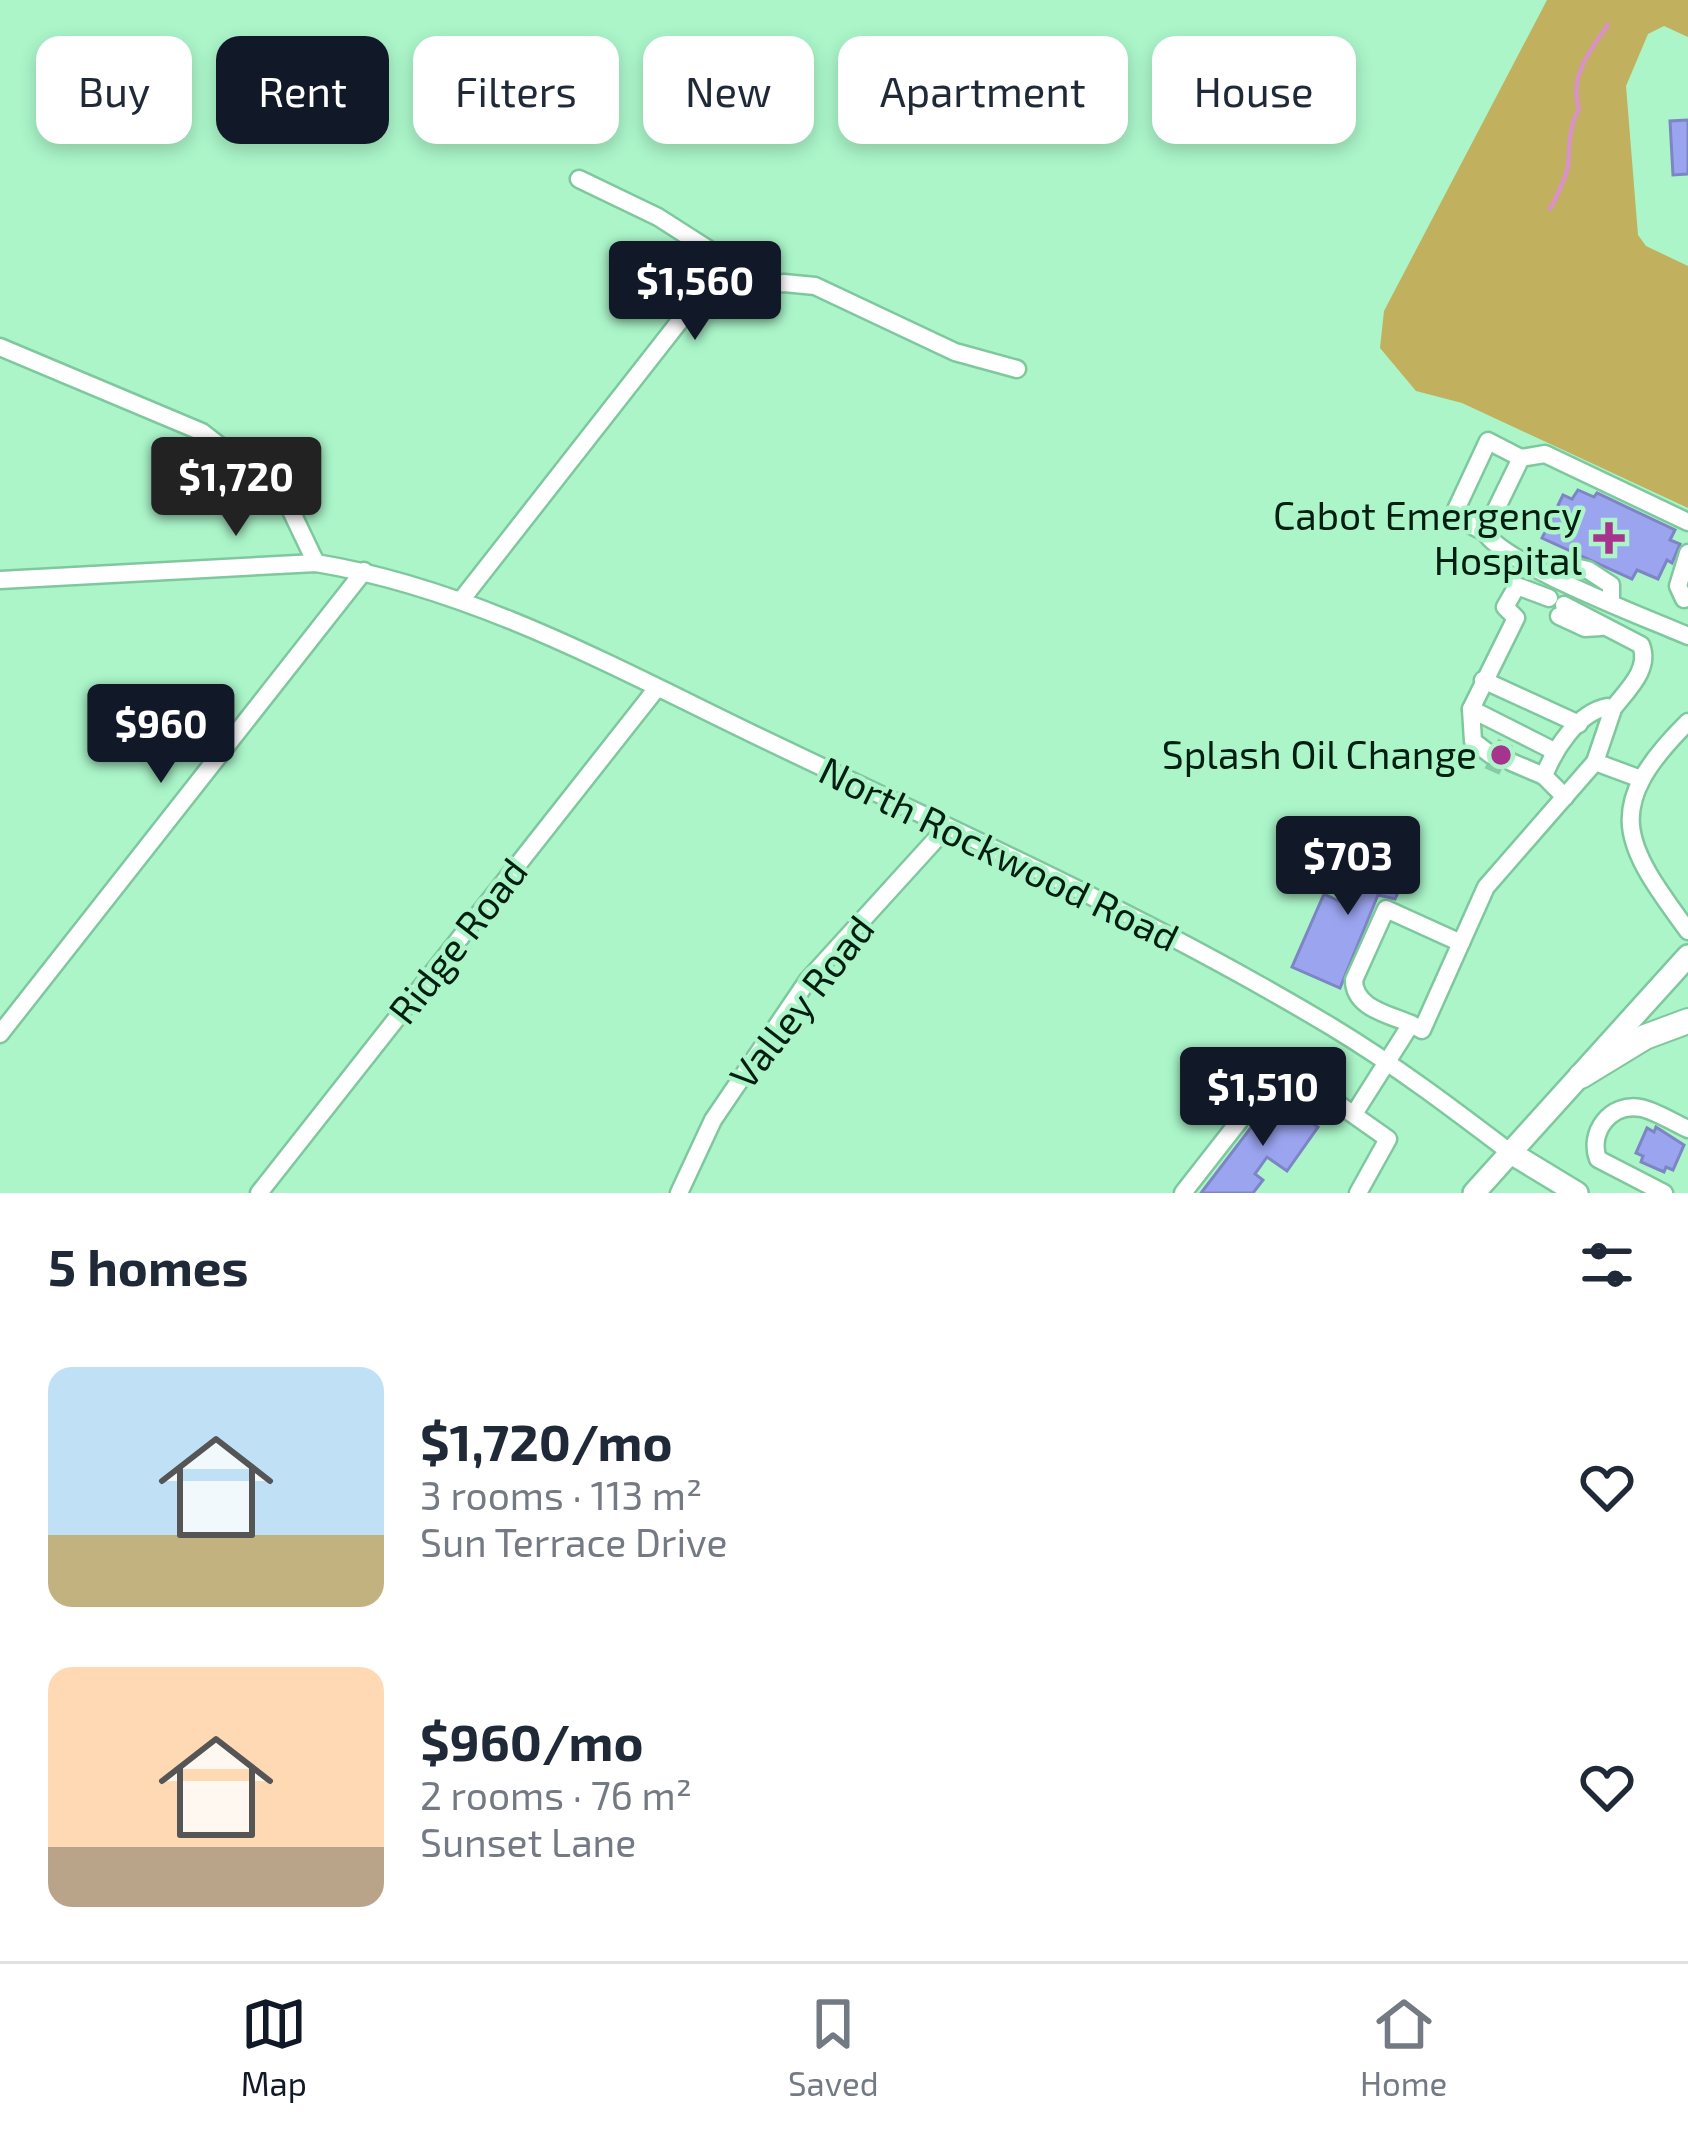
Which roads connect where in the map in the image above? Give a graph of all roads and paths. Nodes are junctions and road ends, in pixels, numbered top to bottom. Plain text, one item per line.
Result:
1 (579, 179) dead end
2 (704, 290) junction
3 (0, 347) edge
4 (1017, 368) dead end
5 (1521, 458) junction
6 (1688, 522) edge
7 (1485, 532) junction
8 (1688, 553) edge
9 (316, 563) junction
10 (364, 571) junction
11 (0, 580) edge
12 (1687, 597) edge
13 (462, 599) junction
14 (1680, 632) edge
15 (1483, 680) junction
16 (657, 688) junction
17 (1471, 709) junction
18 (1611, 711) junction
19 (1688, 722) edge
20 (1579, 724) junction
21 (1554, 752) junction
22 (1491, 754) tunnel mouth
23 (1595, 762) junction
24 (1512, 763) tunnel mouth
25 (1538, 773) junction
26 (1641, 779) junction
27 (1565, 796) junction
28 (947, 827) junction
29 (1688, 931) edge
30 (1461, 944) junction
31 (1688, 956) edge
32 (1688, 1021) edge
33 (1411, 1024) junction
34 (0, 1034) edge
35 (1388, 1064) junction
36 (1581, 1076) junction
37 (1354, 1114) junction
38 (1688, 1130) edge
39 (1511, 1154) junction
40 (259, 1193) edge
41 (680, 1193) edge
42 (1184, 1193) edge
43 (1358, 1193) edge
44 (1474, 1193) edge
45 (1577, 1193) edge
46 (1664, 1193) edge

1 - 2 street
2 - 4 street
2 - 13 street
3 - 9 street
5 - 6 street
5 - 7 street
5 - 7 street
7 - 14 street
8 - 12 street
9 - 10 street, North Rockwood Road
9 - 11 street, North Rockwood Road
10 - 13 street, North Rockwood Road
10 - 34 street
12 - 14 street
13 - 16 street, North Rockwood Road
15 - 17 street
15 - 18 street
15 - 20 street
16 - 28 street, North Rockwood Road
16 - 40 street, Ridge Road
17 - 21 street
17 - 22 street
18 - 20 street
18 - 23 street
19 - 26 street
20 - 21 street
21 - 25 street
23 - 26 street
23 - 27 street
24 - 25 street
25 - 27 street
26 - 29 street
27 - 30 street
28 - 35 street, North Rockwood Road
28 - 41 street, Valley Road
30 - 33 street
30 - 33 street
31 - 36 main road
32 - 36 highway
33 - 35 street
35 - 37 street
35 - 39 street, North Rockwood Road
36 - 39 main road
37 - 42 street
37 - 43 street
38 - 46 street
39 - 44 main road
39 - 45 main road

